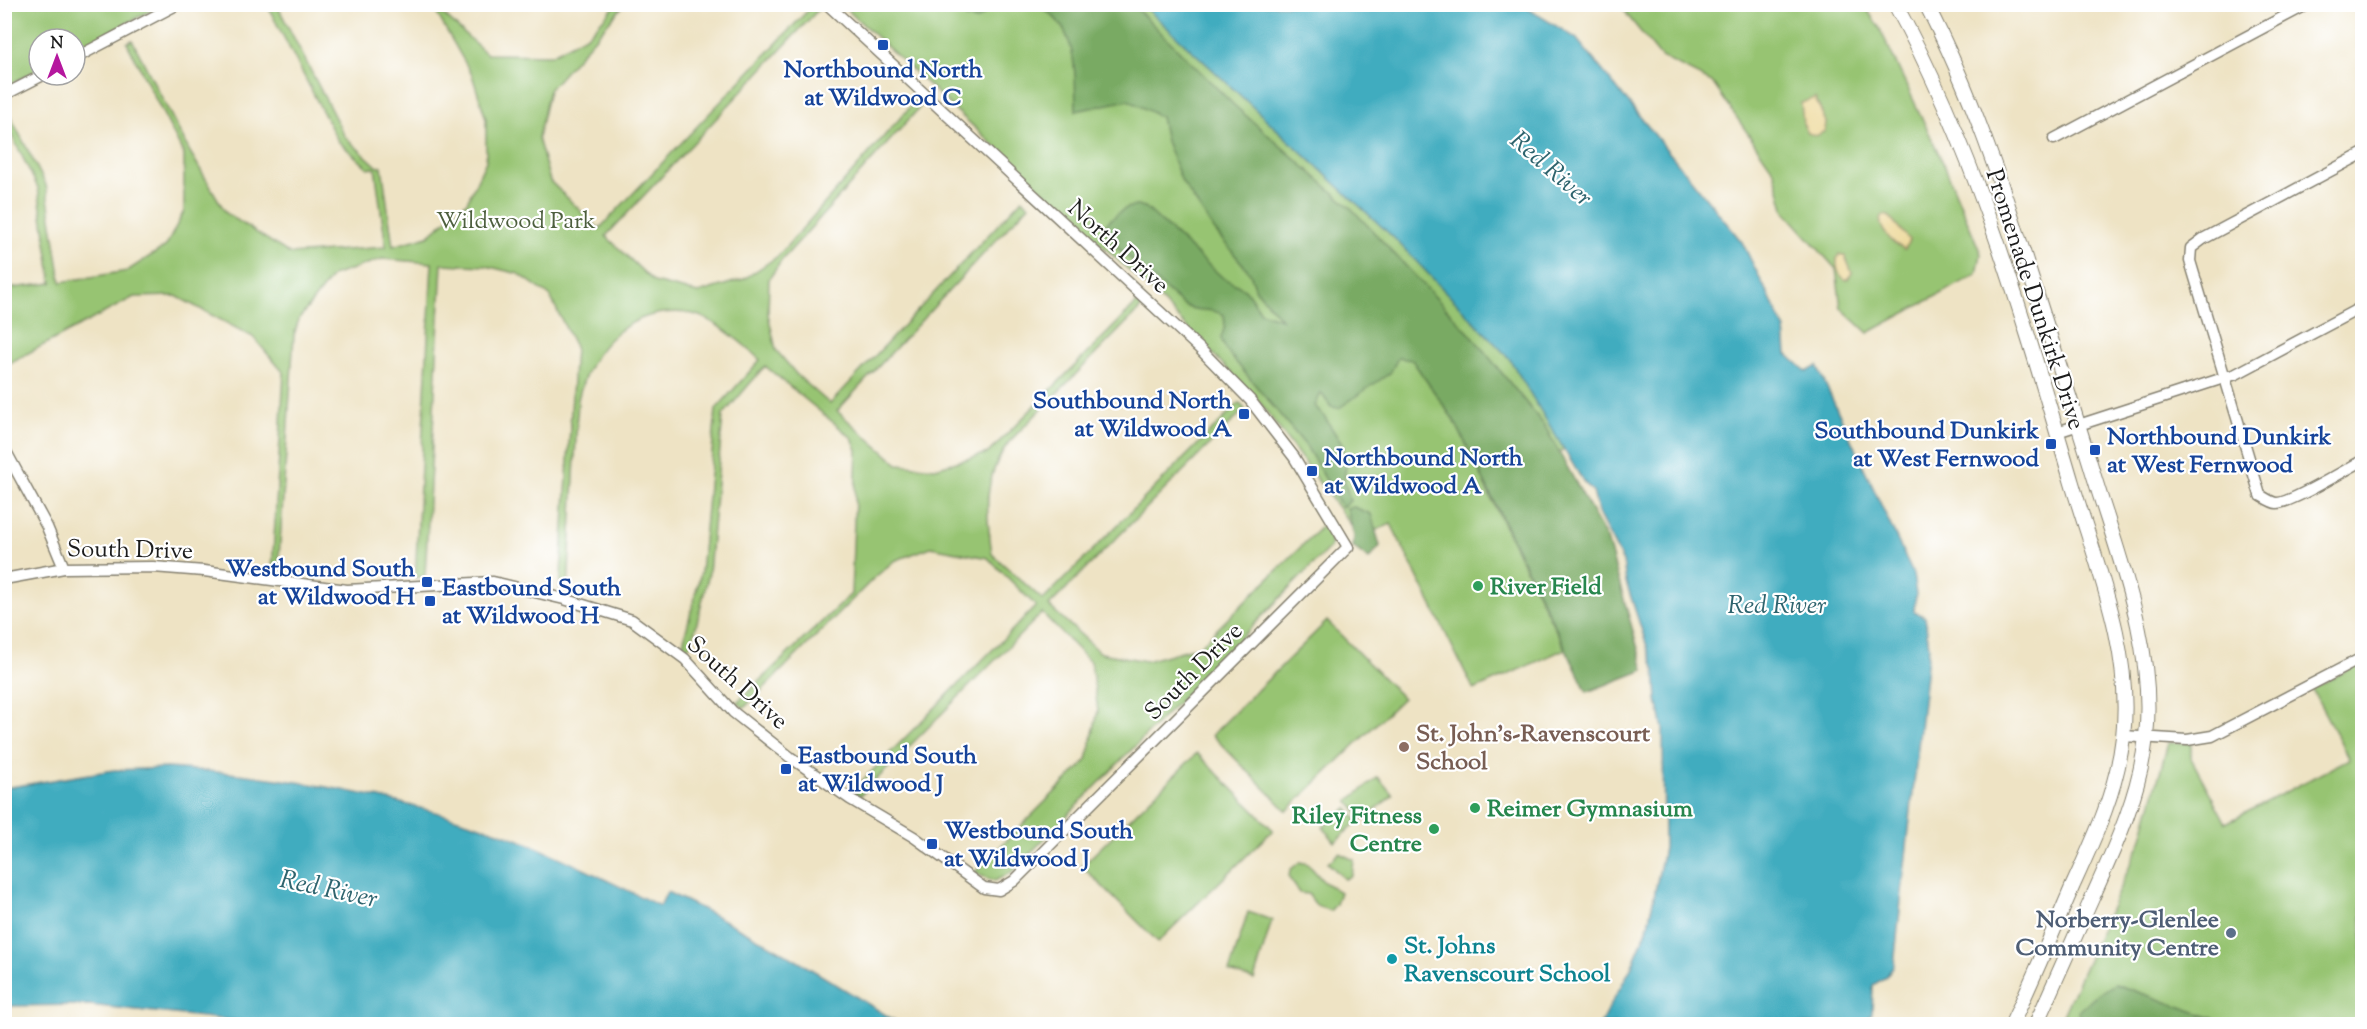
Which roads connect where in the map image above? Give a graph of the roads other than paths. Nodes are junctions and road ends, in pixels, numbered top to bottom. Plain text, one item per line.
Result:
1 (178, 4) edge
2 (827, 4) edge
3 (1895, 4) edge
4 (1926, 4) edge
5 (2308, 4) edge
6 (1940, 31) junction
7 (1915, 41) junction
8 (87, 52) edge
9 (27, 83) edge
10 (4, 95) edge
11 (2054, 139) dead end
12 (2362, 154) edge
13 (2362, 307) edge
14 (2227, 377) junction
15 (2078, 425) junction
16 (2057, 432) junction
17 (4, 448) edge
18 (2362, 461) edge
19 (1348, 547) joint
20 (64, 568) junction
21 (4, 579) edge
22 (2362, 658) edge
23 (2123, 736) junction
24 (2146, 738) junction
25 (2012, 1024) edge
26 (2037, 1024) edge

1 - 8 street
2 - 19 street, North Drive
3 - 7 main road, Promenade Dunkirk Drive
4 - 6 main road, Promenade Dunkirk Drive
5 - 11 street
6 - 7 main road
6 - 15 main road, Promenade Dunkirk Drive
7 - 16 main road, Promenade Dunkirk Drive
9 - 10 street
12 - 14 street
13 - 14 street
14 - 15 street
14 - 18 street
15 - 16 street
15 - 24 main road, Promenade Dunkirk Drive
16 - 23 main road, Promenade Dunkirk Drive
17 - 20 street
19 - 20 street, South Drive
20 - 21 street, South Drive
22 - 24 street
23 - 24 street
23 - 25 main road, Promenade Dunkirk Drive
24 - 26 main road, Promenade Dunkirk Drive

